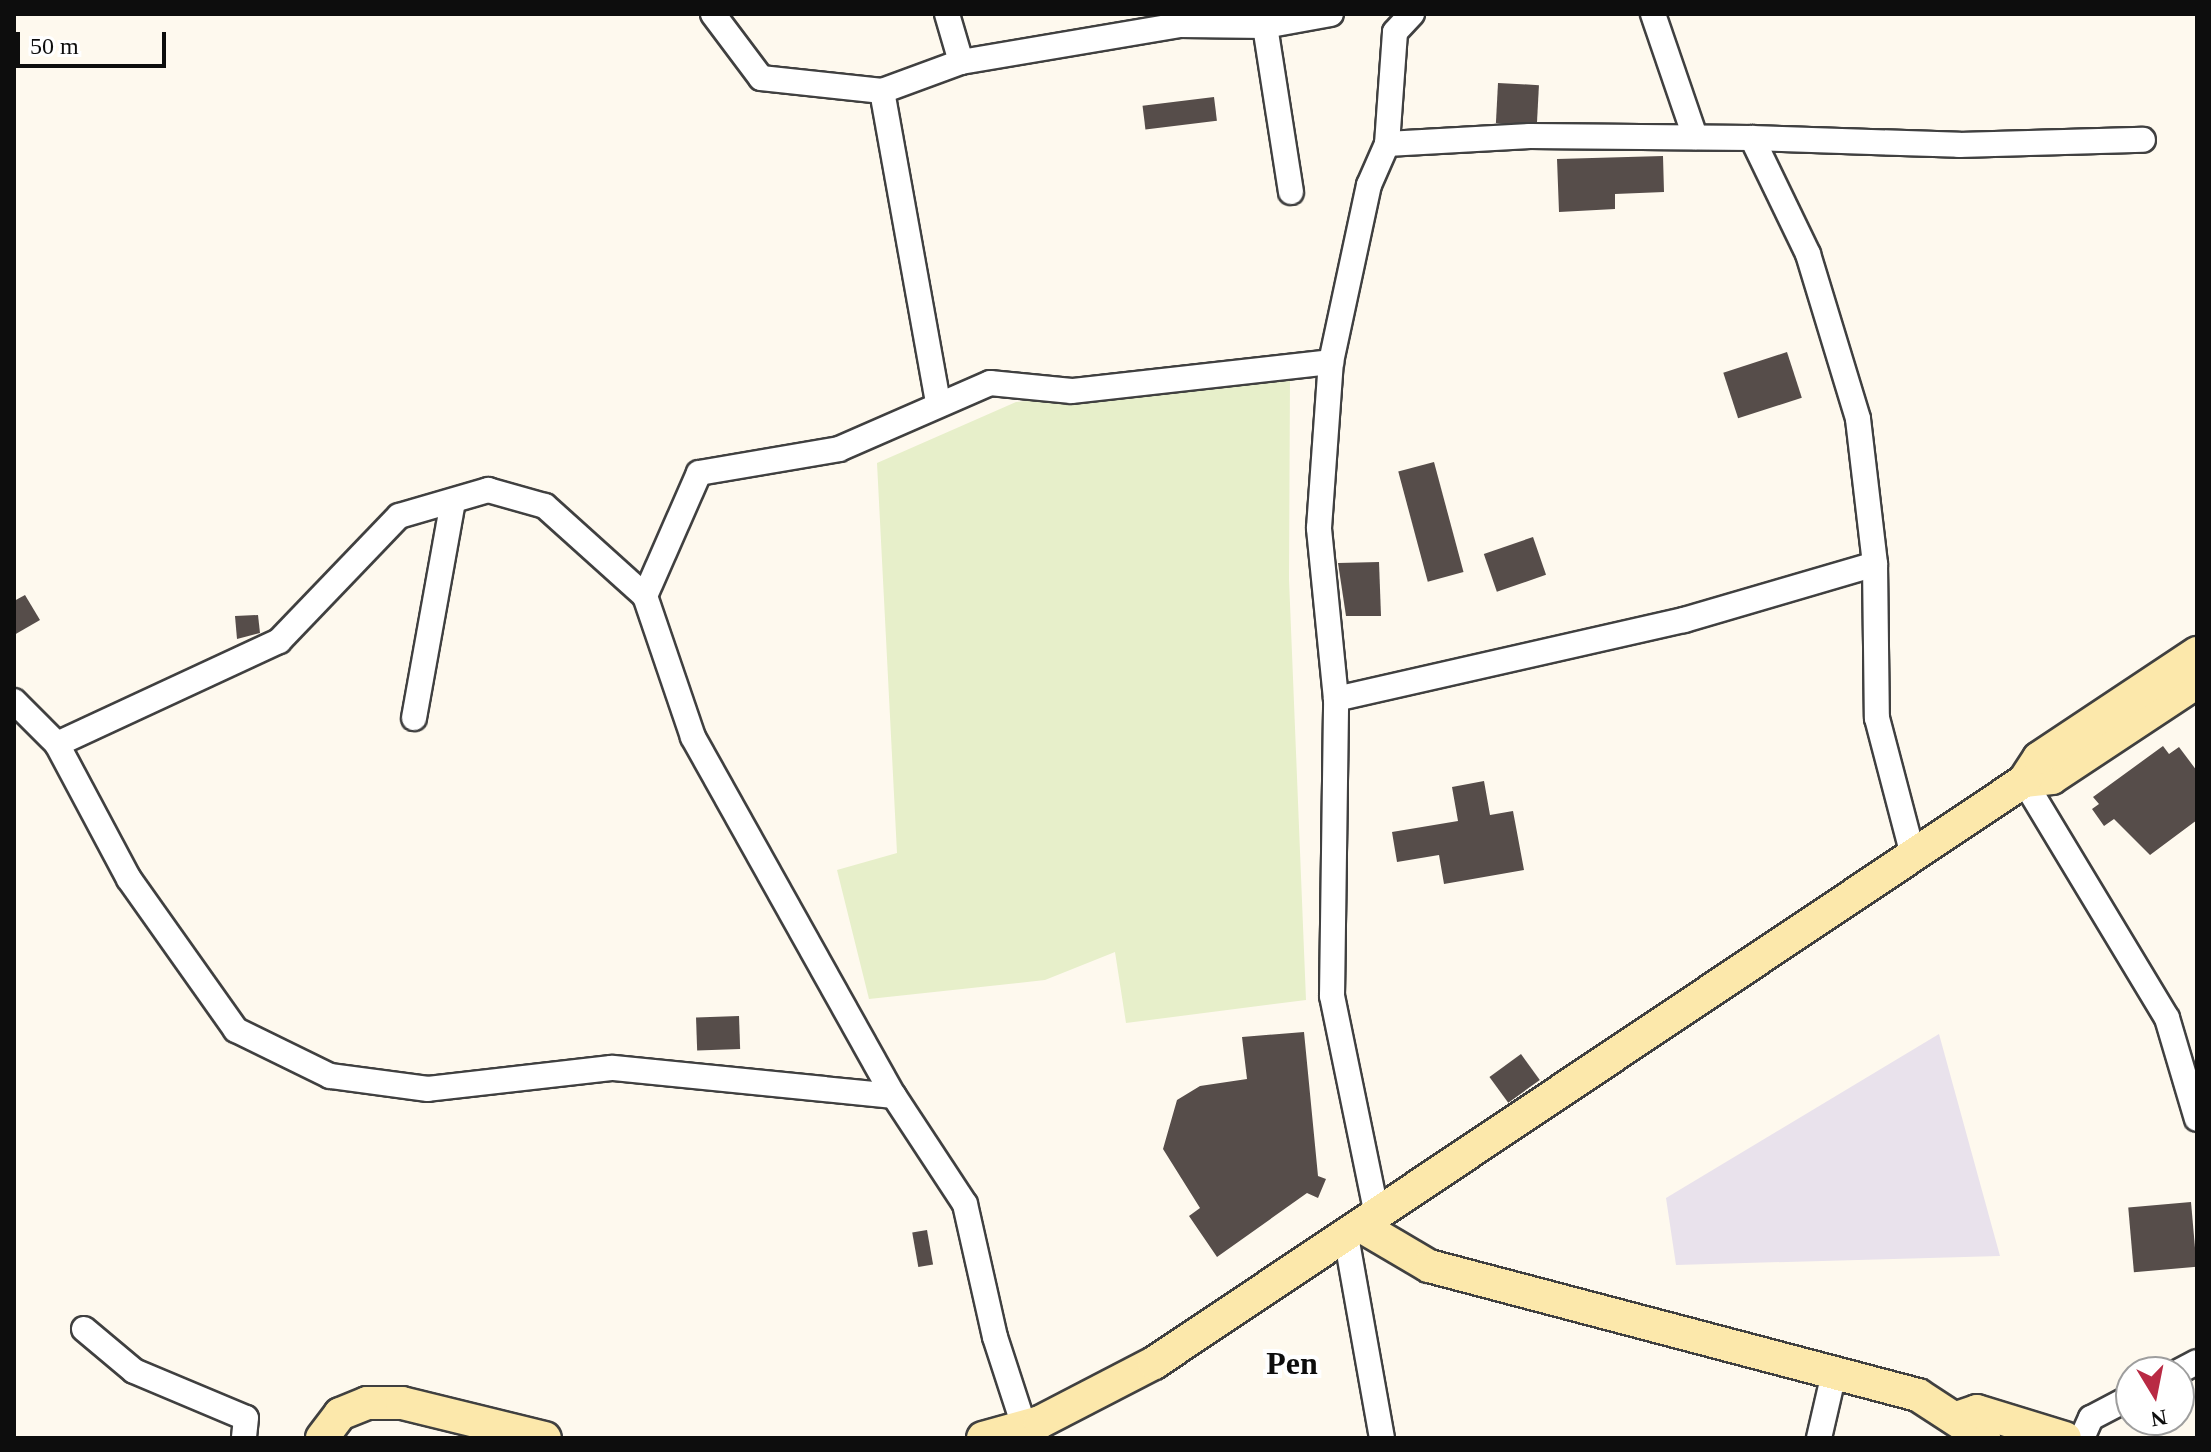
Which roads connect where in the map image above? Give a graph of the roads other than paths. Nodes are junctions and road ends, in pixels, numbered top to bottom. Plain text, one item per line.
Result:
1 (713, 14) edge
2 (947, 14) edge
3 (1331, 14) edge
4 (1412, 14) edge
5 (1653, 14) edge
6 (1394, 23) edge
7 (1265, 26) junction
8 (961, 62) junction
9 (882, 91) junction
10 (1695, 137) junction
11 (1752, 138) junction
12 (2143, 140) dead end
13 (1387, 144) junction
14 (1291, 192) dead end
15 (1331, 362) junction
16 (938, 401) junction
17 (453, 501) junction
18 (1875, 564) junction
19 (645, 596) junction
20 (2197, 653) edge
21 (2197, 682) edge
22 (16, 695) edge
23 (1336, 699) junction
24 (414, 718) dead end
25 (57, 744) junction
26 (2024, 781) junction
27 (1913, 855) junction
28 (894, 1096) junction
29 (2197, 1119) edge
30 (1362, 1226) junction
31 (84, 1329) dead end
32 (1834, 1373) junction
33 (2115, 1405) edge
34 (1957, 1418) junction
35 (1041, 1427) edge
36 (244, 1438) edge
37 (322, 1438) edge
38 (545, 1438) edge
39 (983, 1438) edge
40 (1382, 1438) edge
41 (1819, 1438) edge
42 (1984, 1438) edge
43 (2065, 1438) edge
44 (2082, 1438) edge

1 - 9 street
2 - 8 street
3 - 7 street
4 - 6 street
5 - 10 street
6 - 13 street
7 - 8 street
7 - 14 street
8 - 9 street
9 - 16 street
10 - 11 street
10 - 13 street
11 - 12 street
11 - 18 street
13 - 15 street
15 - 16 street
15 - 23 street
16 - 19 street
17 - 19 street
17 - 24 street
17 - 25 street
18 - 23 street
18 - 27 street
19 - 28 street
20 - 26 main road
21 - 26 main road
22 - 25 street
23 - 30 street
25 - 28 street
26 - 27 main road
26 - 29 street
27 - 30 main road
28 - 35 street
30 - 32 main road
30 - 35 main road
30 - 40 street
31 - 36 street
32 - 34 main road
32 - 41 street
33 - 44 street
34 - 42 main road
34 - 43 main road
35 - 39 main road
37 - 38 main road

